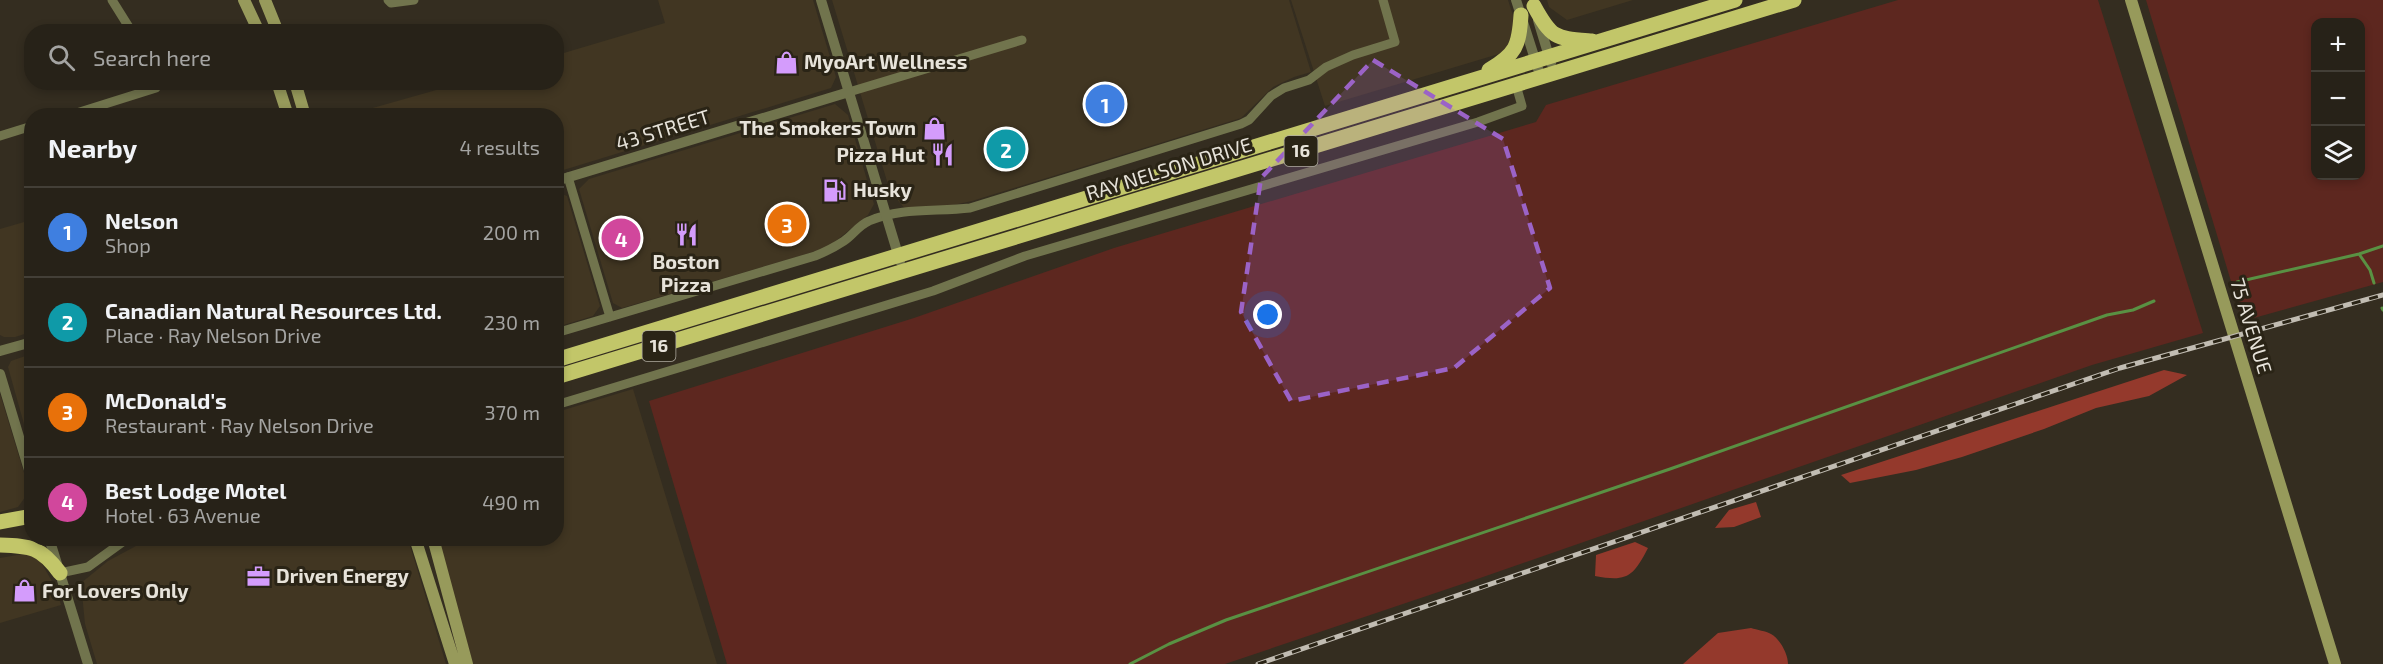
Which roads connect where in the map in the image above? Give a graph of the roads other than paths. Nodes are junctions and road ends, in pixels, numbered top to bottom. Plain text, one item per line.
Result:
1 (112, 0) edge
2 (244, 0) edge
3 (265, 0) edge
4 (388, 0) edge
5 (414, 0) edge
6 (821, 0) edge
7 (1383, 0) edge
8 (1516, 0) edge
9 (1735, 0) edge
10 (1794, 0) edge
11 (2131, 0) edge
12 (1529, 7) edge
13 (127, 24) edge
14 (255, 24) edge
15 (275, 24) edge
16 (1022, 40) dead end
17 (1601, 42) junction
18 (1543, 60) junction
19 (1547, 76) junction
20 (1470, 82) junction
21 (1516, 85) junction
22 (141, 90) edge
23 (280, 90) edge
24 (297, 90) edge
25 (849, 92) junction
26 (90, 108) edge
27 (285, 108) edge
28 (303, 108) edge
29 (24, 128) edge
30 (0, 136) edge
31 (568, 177) junction
32 (564, 178) edge
33 (887, 215) junction
34 (901, 264) junction
35 (610, 317) junction
36 (564, 331) edge
37 (24, 344) edge
38 (0, 351) edge
39 (564, 358) edge
40 (0, 374) edge
41 (564, 374) edge
42 (564, 403) edge
43 (24, 453) edge
44 (24, 518) edge
45 (0, 522) edge
46 (24, 537) edge
47 (0, 544) edge
48 (52, 546) edge
49 (117, 546) edge
50 (418, 546) edge
51 (435, 546) edge
52 (60, 573) junction
53 (88, 664) edge
54 (455, 664) edge
55 (467, 664) edge
56 (2335, 664) edge

1 - 13 street
2 - 14 main road
3 - 15 main road
4 - 5 street
6 - 25 street
7 - 33 street
8 - 12 street
9 - 17 highway, RAY NELSON DRIVE / 16
10 - 19 highway, RAY NELSON DRIVE / 16
11 - 56 main road, 75 AVENUE
12 - 17 highway
12 - 18 street
12 - 20 highway
16 - 25 street, 43 STREET
17 - 18 highway, RAY NELSON DRIVE / 16
18 - 19 street
18 - 20 highway, RAY NELSON DRIVE / 16
19 - 21 highway, RAY NELSON DRIVE / 16
20 - 34 highway, RAY NELSON DRIVE / 16
21 - 34 highway, RAY NELSON DRIVE / 16
21 - 42 street
22 - 26 street
23 - 27 main road
24 - 28 main road
25 - 31 street, 43 STREET
25 - 33 street
29 - 30 street
31 - 32 street, 43 STREET
31 - 35 street
33 - 34 street
33 - 35 street
34 - 39 highway, RAY NELSON DRIVE / 16
34 - 41 highway, RAY NELSON DRIVE / 16
35 - 36 street
37 - 38 street
40 - 43 street
44 - 45 highway
46 - 47 highway
47 - 52 highway
48 - 52 street
49 - 52 street
50 - 54 main road
51 - 55 main road
52 - 53 street

